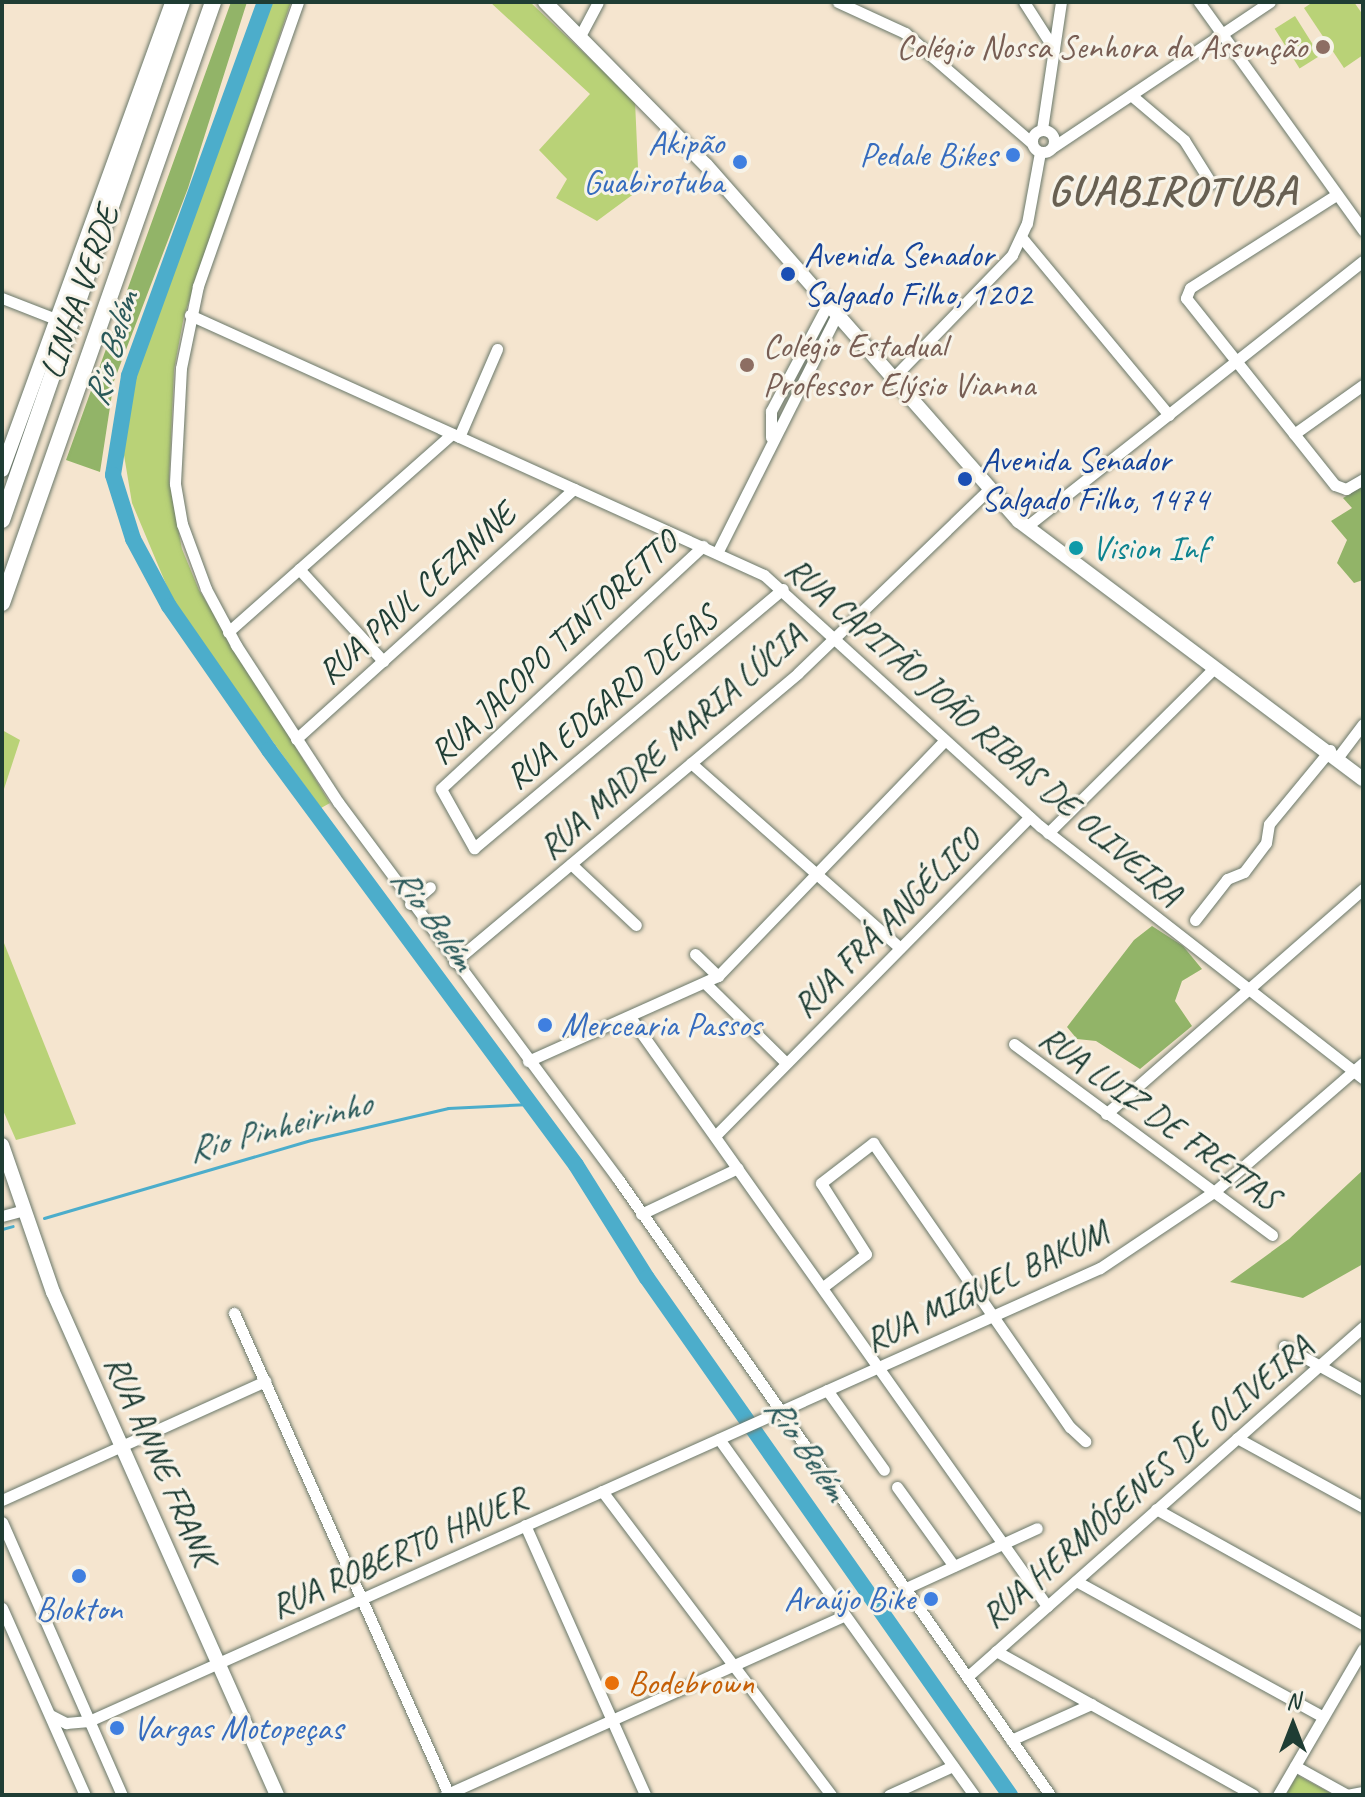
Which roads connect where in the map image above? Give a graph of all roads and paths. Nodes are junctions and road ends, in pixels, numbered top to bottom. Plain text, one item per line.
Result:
1 (172, 2) edge
2 (182, 2) edge
3 (213, 2) edge
4 (298, 2) edge
5 (545, 2) edge
6 (598, 2) edge
7 (838, 2) edge
8 (1024, 2) edge
9 (1061, 2) edge
10 (1199, 2) edge
11 (1270, 2) edge
12 (1224, 33) junction
13 (580, 36) junction
14 (1054, 49) junction
15 (1131, 95) junction
16 (1042, 129) junction
17 (1036, 147) junction
18 (1053, 147) junction
19 (1211, 183) dead end
20 (1336, 195) junction
21 (1363, 230) edge
22 (1022, 238) junction
23 (1363, 261) edge
24 (2, 298) edge
25 (832, 309) junction
26 (190, 315) junction
27 (56, 319) junction
28 (497, 349) dead end
29 (1236, 362) junction
30 (893, 378) junction
31 (1363, 385) edge
32 (1169, 415) junction
33 (1294, 434) junction
34 (455, 436) junction
35 (2, 470) edge
36 (1363, 479) edge
37 (574, 489) junction
38 (989, 489) junction
39 (2, 520) edge
40 (1026, 527) junction
41 (703, 546) junction
42 (717, 553) junction
43 (299, 569) junction
44 (783, 589) junction
45 (2, 603) edge
46 (228, 632) junction
47 (833, 639) junction
48 (383, 661) junction
49 (1215, 667) junction
50 (1363, 724) edge
51 (296, 739) junction
52 (945, 740) junction
53 (1334, 754) junction
54 (691, 763) junction
55 (1363, 779) edge
56 (1030, 817) junction
57 (1048, 833) junction
58 (474, 848) joint
59 (571, 864) junction
60 (816, 874) junction
61 (430, 887) dead end
62 (1363, 889) edge
63 (410, 904) junction
64 (1195, 920) dead end
65 (636, 925) dead end
66 (900, 948) junction
67 (695, 954) dead end
68 (454, 962) junction
69 (718, 976) junction
70 (706, 984) junction
71 (1251, 988) junction
72 (630, 1017) junction
73 (1014, 1044) dead end
74 (528, 1061) junction
75 (786, 1063) junction
76 (1360, 1070) edge
77 (1106, 1114) junction
78 (715, 1136) junction
79 (2, 1145) edge
80 (738, 1168) junction
81 (1215, 1191) junction
82 (24, 1210) junction
83 (641, 1214) junction
84 (2, 1216) edge
85 (1272, 1235) dead end
86 (823, 1287) junction
87 (234, 1313) dead end
88 (993, 1316) junction
89 (1363, 1327) edge
90 (1284, 1346) dead end
91 (1319, 1366) junction
92 (880, 1367) junction
93 (265, 1381) junction
94 (827, 1390) junction
95 (1363, 1390) edge
96 (775, 1414) junction
97 (724, 1436) junction
98 (1237, 1438) junction
99 (1085, 1441) dead end
100 (122, 1446) junction
101 (884, 1470) dead end
102 (897, 1487) dead end
103 (602, 1491) junction
104 (2, 1500) edge
105 (1363, 1507) edge
106 (1156, 1509) junction
107 (2, 1522) edge
108 (525, 1525) junction
109 (1037, 1528) dead end
110 (1006, 1542) junction
111 (954, 1566) junction
112 (1076, 1581) junction
113 (904, 1589) junction
114 (362, 1599) junction
115 (1047, 1606) junction
116 (2, 1608) edge
117 (843, 1616) junction
118 (1363, 1624) edge
119 (1363, 1649) edge
120 (996, 1651) junction
121 (218, 1663) junction
122 (734, 1665) junction
123 (967, 1677) junction
124 (1091, 1704) junction
125 (50, 1715) junction
126 (1323, 1717) junction
127 (611, 1720) junction
128 (89, 1721) junction
129 (1011, 1740) junction
130 (953, 1766) junction
131 (1295, 1766) junction
132 (1363, 1792) edge
133 (448, 1794) edge
134 (85, 1795) edge
135 (122, 1795) edge
136 (277, 1795) edge
137 (645, 1795) edge
138 (831, 1795) edge
139 (889, 1795) edge
140 (974, 1795) edge
141 (1050, 1795) edge
142 (1254, 1795) edge
143 (1278, 1795) edge
144 (1347, 1795) edge

1 - 27 main road
2 - 39 highway, LINHA VERDE
3 - 45 highway, LINHA VERDE
4 - 26 street
5 - 13 main road
6 - 13 street
7 - 17 street
8 - 14 street
9 - 14 street
10 - 12 street
11 - 12 street
12 - 15 street
12 - 20 street
13 - 25 main road
14 - 16 street
15 - 18 street
15 - 19 street
16 - 17 street
16 - 18 street
17 - 18 street
17 - 22 street
20 - 21 street
20 - 29 street
22 - 30 street
22 - 32 street
23 - 29 street
24 - 27 street
25 - 30 main road
25 - 42 street
26 - 34 street, RUA CAPITÃO JOÃO RIBAS DE OLIVEIRA
26 - 46 street
27 - 35 main road
28 - 34 street
29 - 32 street
29 - 33 street
30 - 38 main road
31 - 33 street
32 - 40 street
33 - 36 street
34 - 37 street, RUA CAPITÃO JOÃO RIBAS DE OLIVEIRA
34 - 43 street
37 - 41 street, RUA CAPITÃO JOÃO RIBAS DE OLIVEIRA
37 - 48 street, RUA PAUL CEZANNE
38 - 40 main road
38 - 47 street, RUA MADRE MARIA LÚCIA
40 - 49 main road
41 - 42 street, RUA CAPITÃO JOÃO RIBAS DE OLIVEIRA
41 - 58 street, RUA JACOPO TINTORETTO
42 - 44 street, RUA CAPITÃO JOÃO RIBAS DE OLIVEIRA
43 - 46 street
43 - 48 street
44 - 47 street, RUA CAPITÃO JOÃO RIBAS DE OLIVEIRA
44 - 58 street, RUA EDGARD DEGAS
46 - 51 street
47 - 52 street, RUA CAPITÃO JOÃO RIBAS DE OLIVEIRA
47 - 54 street, RUA MADRE MARIA LÚCIA
48 - 51 street, RUA PAUL CEZANNE
49 - 53 main road
49 - 57 street
50 - 53 street
51 - 63 street
52 - 56 street, RUA CAPITÃO JOÃO RIBAS DE OLIVEIRA
52 - 60 street
53 - 55 main road
53 - 64 street
54 - 59 street, RUA MADRE MARIA LÚCIA
54 - 60 street
56 - 57 street, RUA CAPITÃO JOÃO RIBAS DE OLIVEIRA
56 - 66 street, RUA FRÁ ANGÉLICO
57 - 71 street, RUA CAPITÃO JOÃO RIBAS DE OLIVEIRA
59 - 65 street
59 - 68 street, RUA MADRE MARIA LÚCIA
60 - 66 street
60 - 69 street
61 - 63 street
62 - 71 street
63 - 68 street
66 - 75 street, RUA FRÁ ANGÉLICO
67 - 69 street
68 - 74 street
69 - 70 street
70 - 72 street
70 - 75 street
71 - 76 street, RUA CAPITÃO JOÃO RIBAS DE OLIVEIRA
71 - 77 street
72 - 74 street
72 - 78 street
73 - 77 street, RUA LUIZ DE FREITAS
74 - 83 street
75 - 78 street, RUA FRÁ ANGÉLICO
76 - 81 street, RUA MIGUEL BAKUM
77 - 81 street, RUA LUIZ DE FREITAS
78 - 80 street
79 - 82 main road, RUA ANNE FRANK
80 - 83 street
80 - 86 street
81 - 85 street, RUA LUIZ DE FREITAS
81 - 88 street, RUA MIGUEL BAKUM
82 - 84 street
82 - 100 main road, RUA ANNE FRANK
83 - 96 street
86 - 88 street
86 - 92 street
87 - 93 street
88 - 92 street, RUA MIGUEL BAKUM
88 - 99 street
89 - 91 street, RUA HERMÓGENES DE OLIVEIRA
90 - 91 street
91 - 95 street
91 - 98 street, RUA HERMÓGENES DE OLIVEIRA
92 - 94 street, RUA MIGUEL BAKUM
92 - 110 street
93 - 100 street
93 - 114 street
94 - 96 street, RUA MIGUEL BAKUM
94 - 101 street
96 - 97 street, RUA MIGUEL BAKUM
96 - 113 street
97 - 103 street, RUA ROBERTO HAUER
97 - 117 street
98 - 105 street
98 - 106 street, RUA HERMÓGENES DE OLIVEIRA
100 - 104 street
100 - 121 main road, RUA ANNE FRANK
102 - 111 street
103 - 108 street, RUA ROBERTO HAUER
103 - 122 street
106 - 112 street, RUA HERMÓGENES DE OLIVEIRA
106 - 118 street
107 - 128 street
108 - 114 street, RUA ROBERTO HAUER
108 - 127 street
109 - 110 street
110 - 111 street
110 - 115 street
111 - 113 street
112 - 115 street, RUA HERMÓGENES DE OLIVEIRA
112 - 126 street
113 - 123 street
114 - 121 street, RUA ROBERTO HAUER
114 - 133 street
115 - 120 street, RUA HERMÓGENES DE OLIVEIRA
116 - 125 street
117 - 122 street
117 - 130 street
119 - 126 street
120 - 123 street, RUA HERMÓGENES DE OLIVEIRA
120 - 124 street
121 - 128 street, RUA ROBERTO HAUER
121 - 136 main road, RUA ANNE FRANK
122 - 127 street
122 - 138 street
123 - 129 street
124 - 129 street
124 - 142 street
125 - 128 street
125 - 134 street
126 - 131 street
127 - 133 street
127 - 137 street
128 - 135 street
129 - 141 street
130 - 139 street
130 - 140 street
131 - 143 street
131 - 144 street
132 - 144 street

